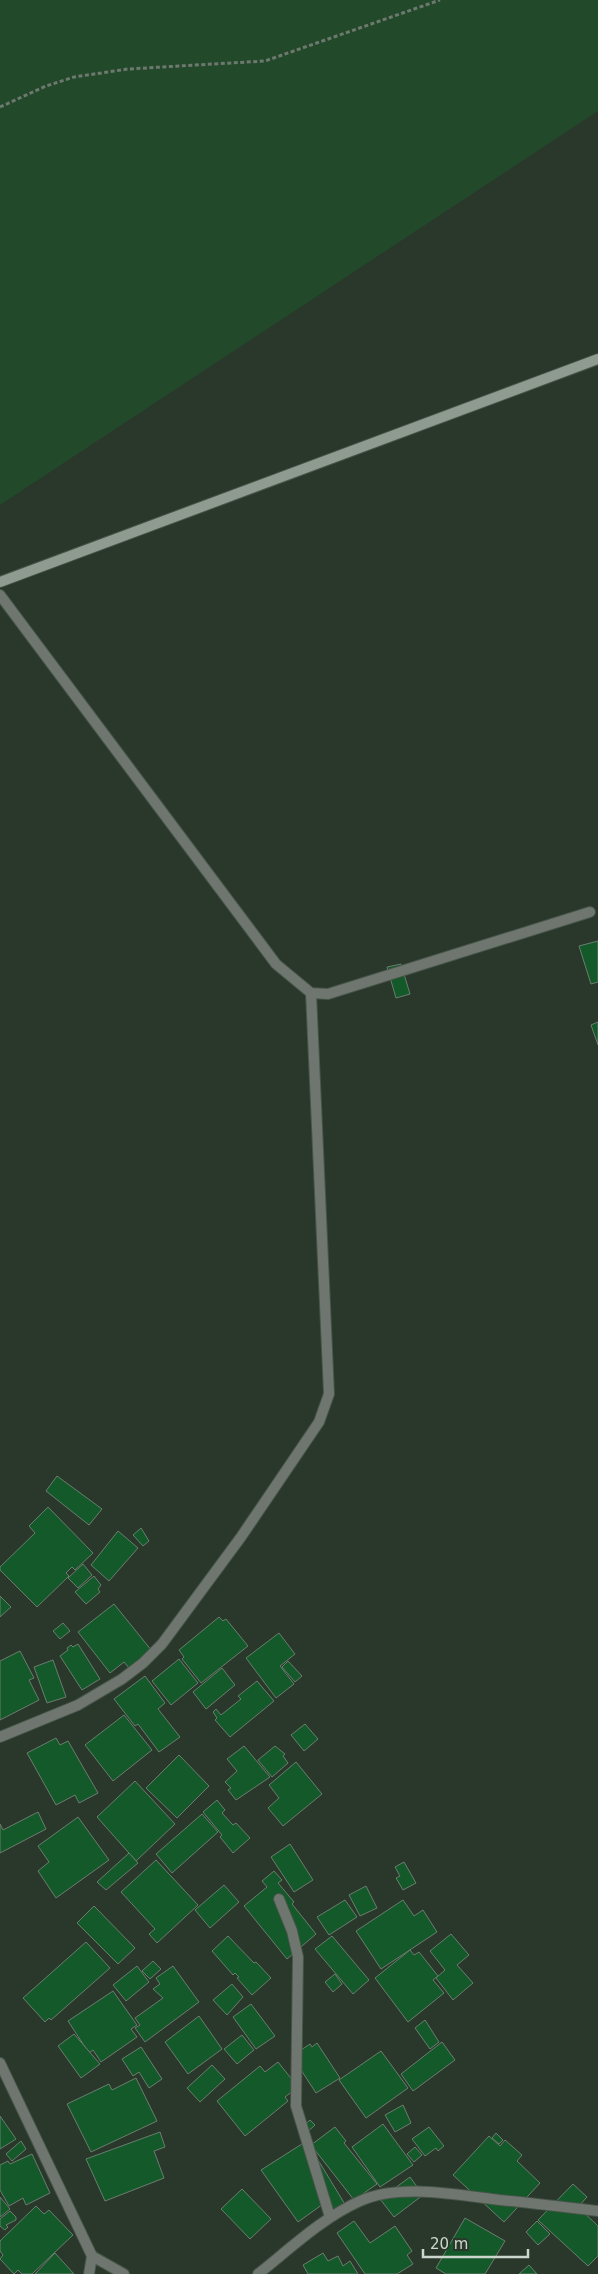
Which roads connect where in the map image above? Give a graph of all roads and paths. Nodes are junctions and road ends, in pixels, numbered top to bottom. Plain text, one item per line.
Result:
1 (440, 0) edge
2 (0, 107) edge
3 (598, 359) edge
4 (0, 582) edge
5 (0, 595) edge
6 (590, 912) dead end
7 (311, 993) junction
8 (0, 1737) edge
9 (279, 1898) dead end
10 (0, 2063) edge
11 (598, 2211) edge
12 (330, 2216) junction
13 (92, 2256) junction
14 (89, 2274) edge
15 (124, 2274) edge
16 (258, 2274) edge

1 - 2 path
3 - 4 main road
5 - 7 street
6 - 7 street
7 - 8 street
9 - 12 street
10 - 13 street
11 - 12 street
12 - 16 street
13 - 14 street
13 - 15 street

